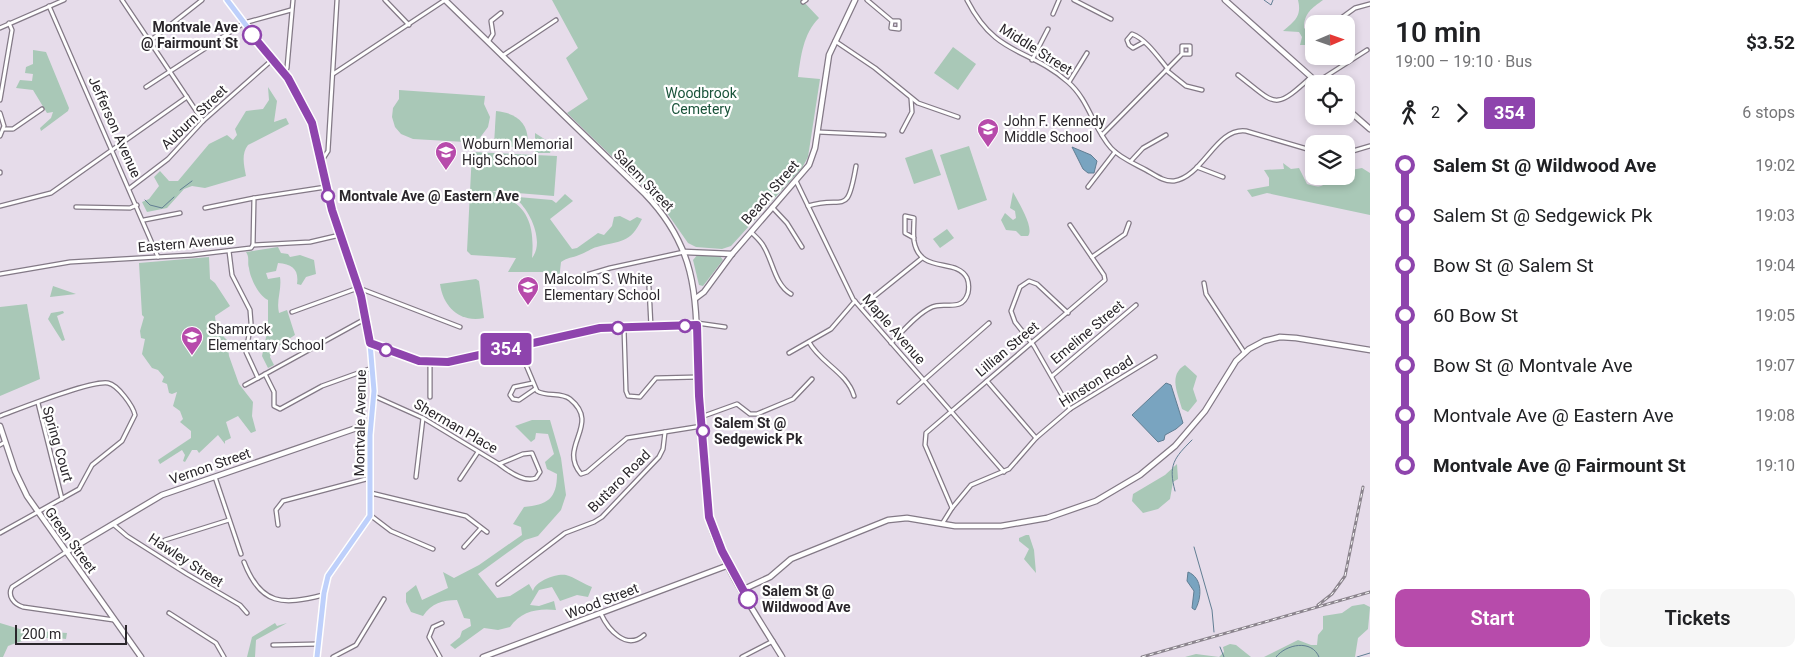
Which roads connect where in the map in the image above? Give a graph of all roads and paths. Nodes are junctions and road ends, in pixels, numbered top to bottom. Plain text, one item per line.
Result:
1 (64, 0) edge
2 (122, 0) edge
3 (202, 0) edge
4 (227, 0) edge
5 (293, 0) edge
6 (337, 0) edge
7 (385, 0) edge
8 (445, 0) edge
9 (855, 0) edge
10 (867, 0) edge
11 (968, 0) edge
12 (1059, 0) edge
13 (1074, 0) edge
14 (1225, 0) edge
15 (1370, 4) edge
16 (49, 6) junction
17 (292, 10) junction
18 (501, 13) dead end
19 (1053, 14) dead end
20 (1346, 15) edge
21 (1111, 19) dead end
22 (556, 20) dead end
23 (892, 21) dead end
24 (9, 23) junction
25 (244, 23) junction
26 (409, 25) junction
27 (0, 28) edge
28 (1048, 29) dead end
29 (834, 40) junction
30 (150, 41) junction
31 (488, 42) junction
32 (1144, 42) junction
33 (1367, 50) dead end
34 (1086, 53) dead end
35 (1182, 54) dead end
36 (502, 56) junction
37 (272, 60) junction
38 (1032, 60) junction
39 (5, 69) junction
40 (1167, 69) junction
41 (0, 71) edge
42 (170, 72) junction
43 (284, 73) junction
44 (332, 75) junction
45 (1238, 75) dead end
46 (1309, 75) edge
47 (1330, 75) edge
48 (1069, 82) junction
49 (1305, 82) edge
50 (146, 87) dead end
51 (1202, 90) dead end
52 (187, 97) junction
53 (911, 98) junction
54 (0, 100) edge
55 (42, 109) dead end
56 (0, 113) edge
57 (1355, 116) edge
58 (958, 117) dead end
59 (203, 121) junction
60 (4, 129) junction
61 (1370, 130) edge
62 (902, 131) dead end
63 (817, 132) junction
64 (884, 135) dead end
65 (1102, 135) junction
66 (1166, 135) dead end
67 (0, 136) edge
68 (1370, 146) edge
69 (1305, 148) edge
70 (113, 149) junction
71 (1355, 150) edge
72 (1115, 152) junction
73 (1131, 161) junction
74 (321, 162) junction
75 (856, 166) dead end
76 (1197, 167) junction
77 (1223, 178) dead end
78 (796, 181) junction
79 (326, 187) junction
80 (130, 188) junction
81 (1088, 188) dead end
82 (254, 198) junction
83 (137, 205) junction
84 (0, 206) edge
85 (808, 206) junction
86 (76, 207) dead end
87 (205, 208) dead end
88 (772, 208) junction
89 (180, 213) dead end
90 (144, 220) junction
91 (1128, 223) dead end
92 (1070, 225) dead end
93 (751, 232) junction
94 (340, 235) junction
95 (914, 238) junction
96 (253, 245) junction
97 (802, 247) dead end
98 (229, 251) junction
99 (684, 252) junction
100 (732, 254) junction
101 (1092, 256) junction
102 (158, 257) junction
103 (922, 258) junction
104 (0, 274) edge
105 (566, 282) dead end
106 (1204, 283) dead end
107 (649, 287) dead end
108 (358, 289) junction
109 (791, 294) dead end
110 (696, 298) junction
111 (855, 301) junction
112 (1136, 305) dead end
113 (861, 307) junction
114 (292, 312) dead end
115 (1068, 313) junction
116 (365, 319) junction
117 (989, 323) dead end
118 (697, 324) junction
119 (725, 326) dead end
120 (460, 327) dead end
121 (651, 327) junction
122 (624, 328) junction
123 (808, 342) junction
124 (370, 343) junction
125 (891, 343) junction
126 (1032, 343) junction
127 (518, 346) junction
128 (1370, 350) edge
129 (1244, 352) junction
130 (789, 353) dead end
131 (1155, 357) dead end
132 (430, 362) junction
133 (372, 368) junction
134 (266, 374) junction
135 (1052, 376) junction
136 (698, 377) junction
137 (258, 378) junction
138 (812, 379) dead end
139 (924, 380) junction
140 (987, 381) junction
141 (533, 383) junction
142 (245, 385) dead end
143 (535, 389) junction
144 (374, 396) junction
145 (854, 396) dead end
146 (430, 397) dead end
147 (899, 402) dead end
148 (38, 403) junction
149 (1070, 409) junction
150 (950, 411) junction
151 (0, 416) edge
152 (701, 417) junction
153 (424, 418) junction
154 (371, 423) junction
155 (0, 426) edge
156 (702, 426) junction
157 (665, 432) junction
158 (1036, 438) junction
159 (2, 444) edge
160 (478, 452) junction
161 (499, 464) junction
162 (1004, 472) junction
163 (215, 477) junction
164 (416, 477) dead end
165 (370, 478) junction
166 (460, 479) dead end
167 (371, 493) junction
168 (62, 498) junction
169 (952, 508) junction
170 (37, 512) junction
171 (370, 514) junction
172 (229, 520) junction
173 (113, 524) junction
174 (942, 524) junction
175 (278, 525) dead end
176 (480, 528) junction
177 (487, 532) dead end
178 (0, 533) edge
179 (165, 540) dead end
180 (464, 547) dead end
181 (433, 549) dead end
182 (66, 552) junction
183 (241, 554) dead end
184 (244, 562) dead end
185 (729, 565) junction
186 (498, 584) dead end
187 (742, 590) junction
188 (323, 595) junction
189 (384, 599) dead end
190 (247, 613) dead end
191 (169, 614) dead end
192 (601, 614) junction
193 (114, 620) junction
194 (442, 623) dead end
195 (644, 635) dead end
196 (773, 641) junction
197 (318, 644) junction
198 (273, 645) dead end
199 (141, 657) edge
200 (224, 657) edge
201 (317, 657) edge
202 (333, 657) edge
203 (440, 657) edge
204 (483, 657) edge
205 (742, 657) edge
206 (782, 657) edge

1 - 16 street
2 - 30 street
3 - 30 street
4 - 25 main road, Montvale Avenue
5 - 17 street
6 - 44 street
7 - 26 street
8 - 26 street
8 - 31 street, Salem Street
9 - 29 street, Beach Street
10 - 23 street
11 - 38 street, Middle Street
12 - 19 street
13 - 21 street
14 - 46 street
15 - 20 street
16 - 24 street
16 - 70 street, Jefferson Avenue
17 - 25 street
17 - 43 street
18 - 31 street
22 - 36 street
24 - 27 street
24 - 39 street
25 - 37 main road, Montvale Avenue
25 - 42 street
26 - 44 street
28 - 38 street
29 - 53 street
29 - 63 street, Beach Street
30 - 42 street
31 - 36 street, Salem Street
32 - 32 street
32 - 40 street
33 - 47 street
34 - 48 street
35 - 40 street
36 - 99 street, Salem Street
37 - 43 main road, Montvale Avenue
37 - 59 street, Auburn Street
38 - 48 street, Middle Street
39 - 41 street
39 - 54 street
40 - 51 street
40 - 65 street
42 - 50 street
42 - 52 street
43 - 74 main road, Montvale Avenue
44 - 74 street
45 - 49 street
48 - 65 street, Middle Street
52 - 59 street
52 - 70 street
53 - 58 street
53 - 62 street
55 - 60 street
56 - 60 street
57 - 61 street
59 - 80 street, Auburn Street
60 - 67 street
63 - 64 street
63 - 78 street, Beach Street
65 - 72 street, Middle Street
66 - 73 street
68 - 71 street
69 - 76 street, Middle Street
70 - 80 street, Jefferson Avenue
70 - 84 street
72 - 73 street, Middle Street
72 - 81 street
73 - 76 street, Middle Street
74 - 79 main road, Montvale Avenue
75 - 85 street
76 - 77 street
78 - 85 street, Maple Avenue
78 - 88 street, Beach Street
79 - 82 street
79 - 94 main road, Montvale Avenue
80 - 83 street, Jefferson Avenue
82 - 87 street
82 - 96 street, Eastern Avenue
83 - 86 street
83 - 90 street, Jefferson Avenue
85 - 111 street, Maple Avenue
88 - 93 street, Beach Street
88 - 97 street
89 - 90 street
90 - 102 street, Jefferson Avenue
91 - 101 street
92 - 101 street
93 - 100 street, Beach Street
93 - 109 street
94 - 96 street
94 - 108 main road, Montvale Avenue
95 - 95 street
95 - 103 street
96 - 98 street, Eastern Avenue
98 - 102 street, Eastern Avenue
98 - 137 street
99 - 100 street
99 - 105 street
99 - 110 street, Salem Street
100 - 110 street, Beach Street
101 - 115 street, Lillian Street
102 - 104 street, Eastern Avenue
103 - 113 street
103 - 125 street
106 - 129 street
107 - 121 street
108 - 114 street
108 - 116 main road, Montvale Avenue
108 - 120 street
110 - 118 street, Salem Street
111 - 113 street, Maple Avenue
111 - 123 street
112 - 135 street, Emeline Street
113 - 125 street, Maple Avenue
115 - 126 street, Lillian Street
115 - 126 street
116 - 124 main road, Montvale Avenue
116 - 134 street
117 - 139 street
118 - 119 street
118 - 121 street
118 - 136 street, Salem Street
121 - 122 street
122 - 127 street
122 - 136 street
123 - 130 street
123 - 145 street
124 - 132 street
124 - 133 main road, Montvale Avenue
125 - 139 street, Maple Avenue
126 - 135 street
126 - 140 street, Lillian Street
127 - 132 street
127 - 141 street
128 - 129 street
129 - 174 street
131 - 149 street, Hinston Road
132 - 146 street
133 - 134 street
133 - 144 main road, Montvale Avenue
134 - 137 street
135 - 149 street
136 - 152 street, Salem Street
137 - 142 street
138 - 152 street
139 - 147 street
139 - 150 street, Maple Avenue
140 - 150 street, Lillian Street
140 - 158 street
141 - 143 street
141 - 143 street
143 - 157 street
144 - 153 street, Sherman Place
144 - 154 main road, Montvale Avenue
148 - 151 street, Spring Court
148 - 168 street, Spring Court
148 - 168 street
149 - 158 street, Hinston Road
150 - 162 street, Maple Avenue
150 - 169 street, Lillian Street
152 - 156 street, Salem Street
153 - 160 street, Sherman Place
153 - 164 street
154 - 163 street, Vernon Street
154 - 165 main road, Montvale Avenue
155 - 159 street, Green Street
156 - 157 street
156 - 185 street, Salem Street
157 - 186 street, Buttaro Road
158 - 162 street, Hinston Road
159 - 170 street, Green Street
160 - 161 street, Sherman Place
160 - 166 street
161 - 161 street, Sherman Place
162 - 169 street, Hinston Road
163 - 172 street
163 - 173 street, Vernon Street
165 - 167 main road, Montvale Avenue
165 - 175 street
167 - 171 main road, Montvale Avenue
167 - 176 street
168 - 170 street, Spring Court
169 - 174 street, Hinston Road
170 - 178 street, Spring Court
170 - 182 street, Green Street
171 - 181 street
171 - 188 main road, Montvale Avenue
172 - 179 street
172 - 183 street
173 - 182 street, Vernon Street
173 - 190 street, Hawley Street
174 - 187 street
176 - 177 street
176 - 180 street
182 - 193 street, Green Street
182 - 193 street
184 - 188 street
185 - 187 street, Salem Street
185 - 192 street, Wood Street
187 - 196 street, Salem Street
188 - 197 main road, Montvale Avenue
189 - 202 street
191 - 200 street
192 - 195 street
192 - 204 street, Wood Street
193 - 199 street, Green Street
194 - 203 street
196 - 205 street
196 - 206 street, Salem Street
197 - 198 street
197 - 201 main road, Montvale Avenue

